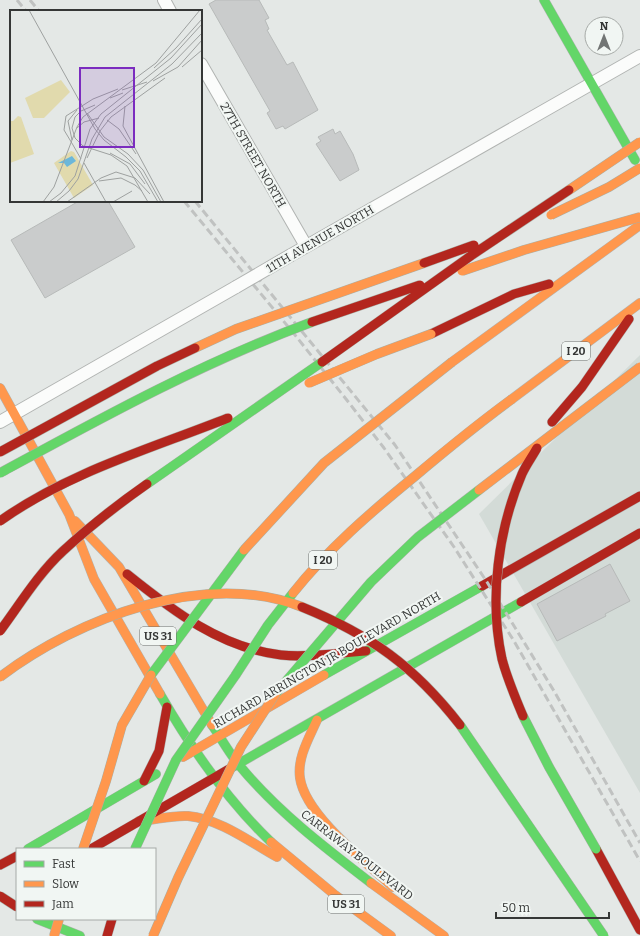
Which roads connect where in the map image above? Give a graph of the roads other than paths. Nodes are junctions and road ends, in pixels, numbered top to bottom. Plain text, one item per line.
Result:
1 (164, 0) edge
2 (544, 0) edge
3 (169, 10) edge
4 (640, 56) edge
5 (202, 66) edge
6 (592, 84) junction
7 (640, 142) edge
8 (640, 168) edge
9 (640, 217) edge
10 (640, 224) edge
11 (306, 246) junction
12 (566, 279) junction
13 (640, 303) edge
14 (640, 367) edge
15 (0, 388) edge
16 (15, 414) junction
17 (0, 422) edge
18 (0, 452) edge
19 (0, 473) edge
20 (640, 496) edge
21 (69, 514) junction
22 (0, 521) edge
23 (640, 534) edge
24 (119, 568) junction
25 (0, 631) edge
26 (366, 651) junction
27 (0, 677) edge
28 (167, 707) junction
29 (317, 720) junction
30 (218, 736) junction
31 (194, 751) junction
32 (239, 765) junction
33 (214, 779) junction
34 (144, 781) junction
35 (139, 822) junction
36 (30, 848) edge
37 (83, 848) edge
38 (93, 848) edge
39 (135, 848) edge
40 (16, 857) edge
41 (0, 866) edge
42 (302, 870) junction
43 (11, 894) dead end
44 (0, 896) edge
45 (0, 901) edge
46 (16, 906) edge
47 (40, 920) edge
48 (59, 920) edge
49 (112, 920) edge
50 (640, 930) edge
51 (54, 936) edge
52 (80, 936) edge
53 (107, 936) edge
54 (153, 936) edge
55 (391, 936) edge
56 (444, 936) edge
57 (604, 936) edge

1 - 3 street
2 - 6 main road
4 - 6 street, 11TH AVENUE NORTH
5 - 11 street, 27TH STREET NORTH
6 - 8 main road
6 - 11 street, 11TH AVENUE NORTH
7 - 25 main road, bridge
8 - 18 main road, bridge
9 - 19 main road, bridge
10 - 12 main road
11 - 16 street, 11TH AVENUE NORTH, bridge
12 - 22 main road, bridge
12 - 37 main road, bridge
13 - 39 main road, I 20, bridge
13 - 50 main road, bridge
14 - 54 main road, bridge
15 - 16 main road, CARRAWAY BOULEVARD / US 31
16 - 17 street, 11TH AVENUE NORTH
16 - 21 main road, CARRAWAY BOULEVARD / US 31
20 - 26 main road, RICHARD ARRINGTON JR BOULEVARD NORTH
21 - 24 main road, CARRAWAY BOULEVARD / US 31
21 - 28 main road, CARRAWAY BOULEVARD / US 31
23 - 29 main road
24 - 26 main road
24 - 30 main road, CARRAWAY BOULEVARD / US 31
26 - 30 main road, RICHARD ARRINGTON JR BOULEVARD NORTH
27 - 57 main road, bridge
28 - 31 main road, CARRAWAY BOULEVARD / US 31
28 - 34 main road
29 - 32 main road
29 - 56 main road
30 - 31 main road, RICHARD ARRINGTON JR BOULEVARD NORTH
30 - 32 main road, CARRAWAY BOULEVARD / US 31
31 - 33 main road, CARRAWAY BOULEVARD / US 31
31 - 34 main road, RICHARD ARRINGTON JR BOULEVARD NORTH
32 - 33 main road
32 - 56 main road, CARRAWAY BOULEVARD / US 31
33 - 35 main road
33 - 42 main road, CARRAWAY BOULEVARD / US 31
34 - 36 main road, RICHARD ARRINGTON JR BOULEVARD NORTH
35 - 38 main road
35 - 42 main road
40 - 41 main road
42 - 55 main road, CARRAWAY BOULEVARD / US 31
43 - 45 main road
44 - 46 main road, bridge
47 - 52 main road
48 - 51 main road, bridge
49 - 53 main road

